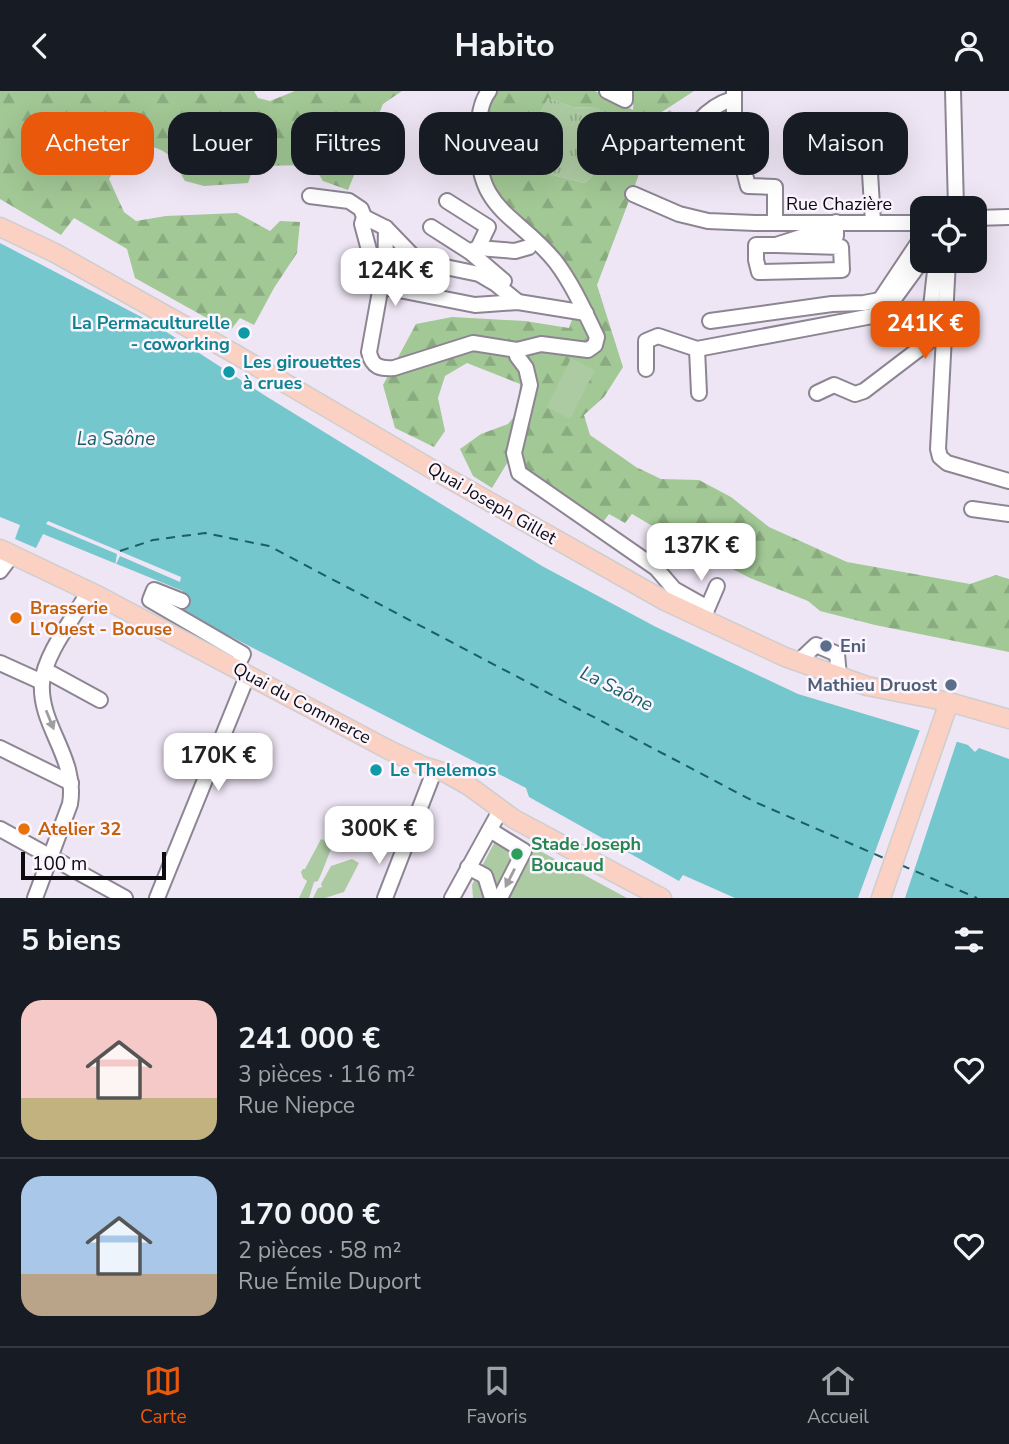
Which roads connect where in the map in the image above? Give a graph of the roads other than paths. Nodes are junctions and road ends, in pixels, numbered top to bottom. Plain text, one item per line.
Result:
1 (607, 91) edge
2 (953, 91) edge
3 (483, 94) edge
4 (625, 95) edge
5 (734, 95) edge
6 (709, 112) edge
7 (870, 175) edge
8 (633, 194) dead end
9 (310, 196) dead end
10 (956, 196) edge
11 (447, 201) dead end
12 (364, 217) junction
13 (1009, 217) edge
14 (987, 218) edge
15 (836, 222) junction
16 (873, 222) junction
17 (775, 223) junction
18 (910, 223) edge
19 (0, 227) edge
20 (431, 227) dead end
21 (386, 228) junction
22 (776, 244) junction
23 (530, 247) dead end
24 (474, 250) junction
25 (910, 255) edge
26 (913, 273) edge
27 (942, 273) edge
28 (944, 273) edge
29 (514, 299) junction
30 (586, 313) junction
31 (710, 321) dead end
32 (697, 349) junction
33 (516, 350) junction
34 (646, 369) dead end
35 (699, 393) dead end
36 (817, 393) dead end
37 (1009, 481) edge
38 (972, 509) dead end
39 (1009, 514) edge
40 (6, 552) edge
41 (0, 571) edge
42 (717, 586) dead end
43 (89, 591) junction
44 (182, 601) dead end
45 (705, 613) junction
46 (0, 663) edge
47 (242, 671) junction
48 (44, 676) junction
49 (100, 700) dead end
50 (949, 702) junction
51 (1009, 719) edge
52 (0, 748) edge
53 (435, 769) junction
54 (71, 783) junction
55 (501, 809) junction
56 (0, 829) edge
57 (490, 830) junction
58 (50, 856) junction
59 (468, 867) junction
60 (35, 898) edge
61 (125, 898) edge
62 (157, 898) edge
63 (385, 898) edge
64 (452, 898) edge
65 (492, 898) edge
66 (500, 898) edge
67 (662, 898) edge
68 (881, 898) edge

1 - 4 street
2 - 10 street
3 - 30 street
5 - 6 street
5 - 17 street
7 - 16 street
8 - 17 street, Rue Chazière
9 - 12 street
11 - 24 street
12 - 21 street
12 - 33 street
13 - 14 street
15 - 16 street, Rue Chazière
15 - 17 street, Rue Chazière
15 - 22 street
16 - 18 street, Rue Chazière
19 - 45 main road, Quai Joseph Gillet
20 - 24 street
21 - 29 street
21 - 29 street
22 - 22 street
23 - 24 street
24 - 29 street
25 - 31 street
26 - 32 street
27 - 36 street
28 - 37 street
29 - 30 street
30 - 33 street
32 - 34 street
32 - 35 street
33 - 45 street
38 - 39 street
40 - 41 street
40 - 43 main road, Quai du Commerce
42 - 45 street
43 - 47 main road, Quai du Commerce
43 - 48 street
44 - 47 street
45 - 50 main road, Quai Joseph Gillet
46 - 48 street
47 - 53 main road, Quai du Commerce
47 - 62 street
48 - 49 street
48 -> 54 street
50 - 51 main road, Quai Joseph Gillet
50 - 68 main road
52 - 54 street
53 - 55 main road, Quai du Commerce
53 - 63 street
54 - 58 street
55 - 57 street
55 - 67 main road, Quai du Commerce
56 - 58 street
57 - 59 street
57 -> 66 street
58 - 60 street
58 - 61 street
59 - 64 street
59 - 65 street

